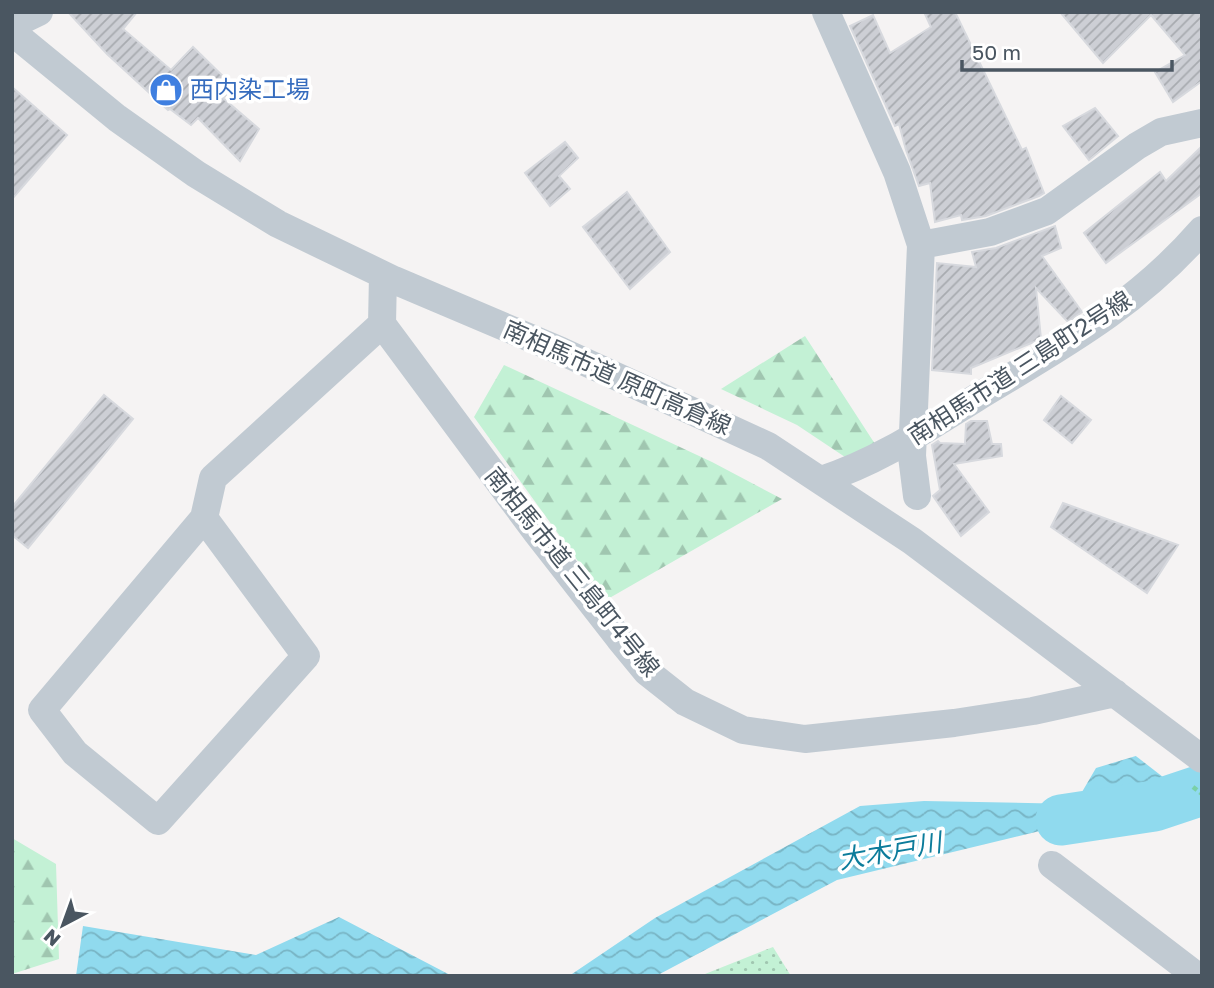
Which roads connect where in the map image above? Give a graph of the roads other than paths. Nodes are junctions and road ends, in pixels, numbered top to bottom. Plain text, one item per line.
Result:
1 (39, 12) edge
2 (826, 12) edge
3 (12, 25) edge
4 (12, 32) edge
5 (1202, 123) edge
6 (1202, 230) edge
7 (922, 245) junction
8 (383, 275) junction
9 (382, 324) junction
10 (913, 437) junction
11 (821, 480) junction
12 (916, 496) dead end
13 (204, 518) junction
14 (1115, 693) junction
15 (1202, 759) edge
16 (1052, 865) dead end
17 (1160, 965) edge
18 (1197, 976) edge

1 - 3 street
2 - 7 street
4 - 8 street, 南相馬市道 原町高倉線
5 - 7 street
6 - 10 street, 南相馬市道 三島町2号線
7 - 10 street
8 - 9 street
8 - 11 street, 南相馬市道 原町高倉線
9 - 13 street
9 - 14 street, 南相馬市道 三島町4号線
10 - 11 street, 南相馬市道 三島町2号線
10 - 12 street
11 - 14 street, 南相馬市道 原町高倉線
13 - 13 street
14 - 15 street, 南相馬市道 原町高倉線
16 - 17 street
17 - 18 street

